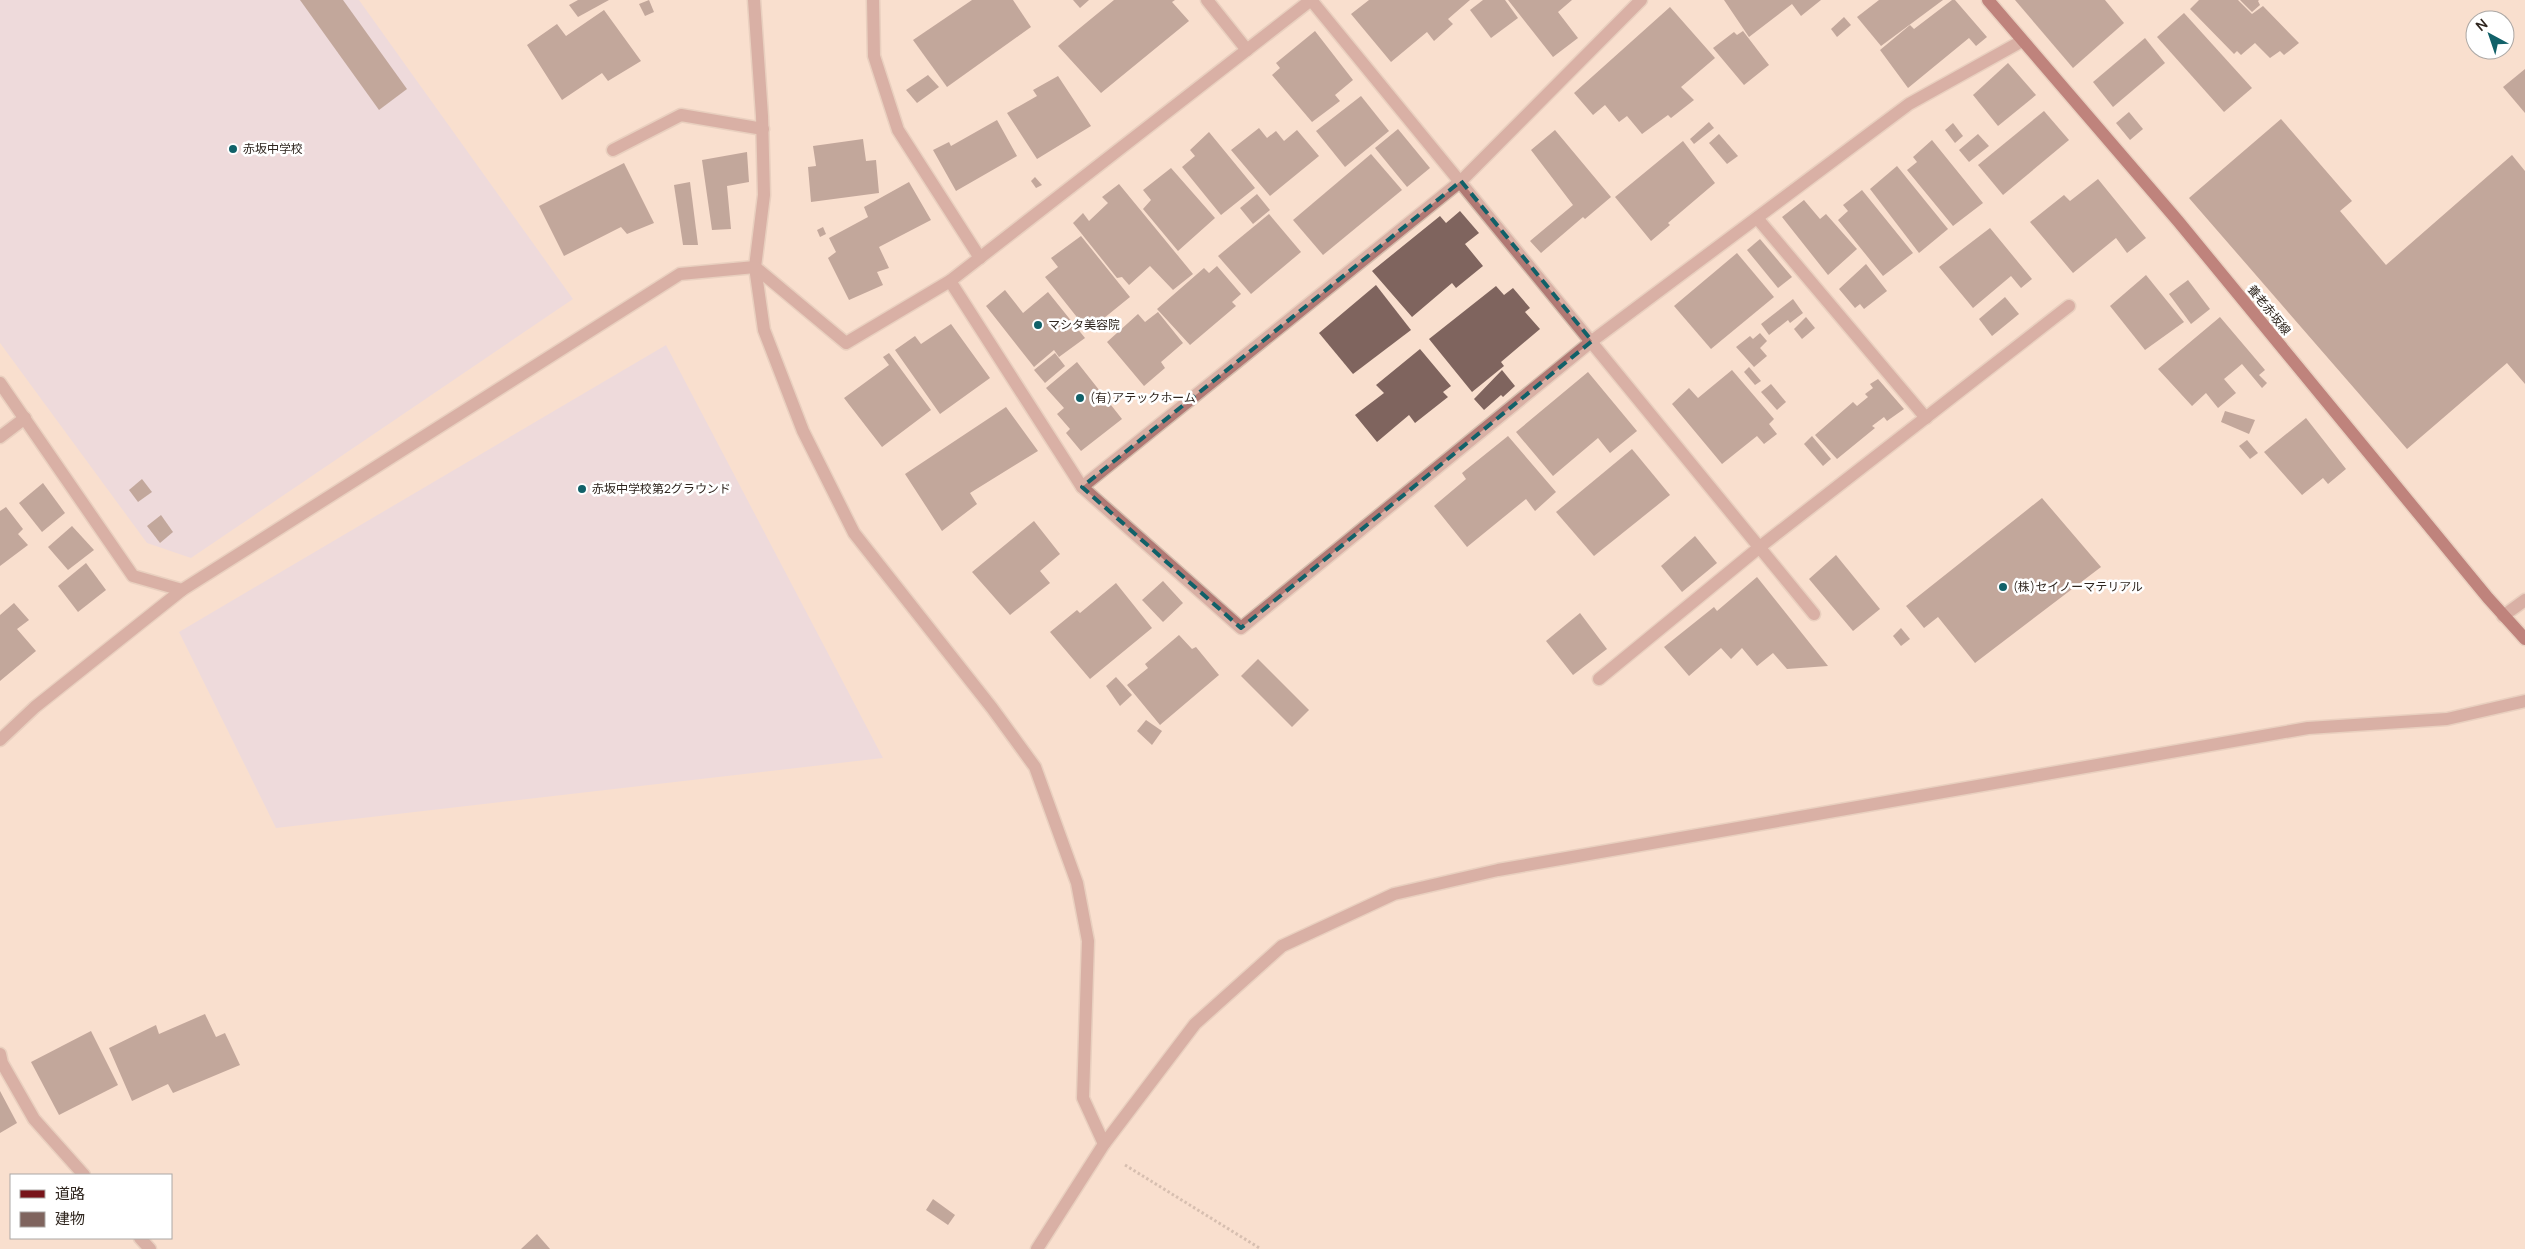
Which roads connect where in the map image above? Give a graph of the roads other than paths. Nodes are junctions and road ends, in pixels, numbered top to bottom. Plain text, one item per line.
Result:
1 (754, 0) edge
2 (873, 0) edge
3 (1208, 0) edge
4 (1641, 0) edge
5 (1988, 0) edge
6 (2022, 41) junction
7 (1247, 50) junction
8 (763, 129) junction
9 (613, 150) dead end
10 (1460, 181) junction
11 (1758, 218) junction
12 (980, 258) junction
13 (755, 267) junction
14 (950, 281) junction
15 (2069, 306) dead end
16 (1592, 341) junction
17 (0, 382) edge
18 (25, 418) junction
19 (1926, 418) junction
20 (0, 437) edge
21 (1082, 486) junction
22 (1760, 546) junction
23 (182, 590) junction
24 (2525, 600) edge
25 (1814, 614) dead end
26 (2503, 616) junction
27 (2525, 639) edge
28 (1599, 678) dead end
29 (2525, 701) edge
30 (0, 740) edge
31 (1, 1061) edge
32 (1102, 1147) junction
33 (83, 1174) edge
34 (1036, 1249) edge

1 - 8 street
2 - 12 street
3 - 7 street
4 - 10 street
5 - 6 main road, 養老赤坂線
6 - 11 street
6 - 26 main road, 養老赤坂線
7 - 10 street
7 - 12 street
8 - 9 street
8 - 13 street
10 - 16 street
10 - 21 street
11 - 16 street
11 - 19 street
12 - 14 street
13 - 14 street
13 - 23 street
13 - 32 street
14 - 21 street
15 - 19 street
16 - 21 street
16 - 22 street
17 - 18 street
18 - 20 street
18 - 23 street
19 - 22 street
22 - 25 street
22 - 28 street
23 - 30 street
24 - 26 street
26 - 27 main road, 養老赤坂線
29 - 32 street
31 - 33 street
32 - 34 street

